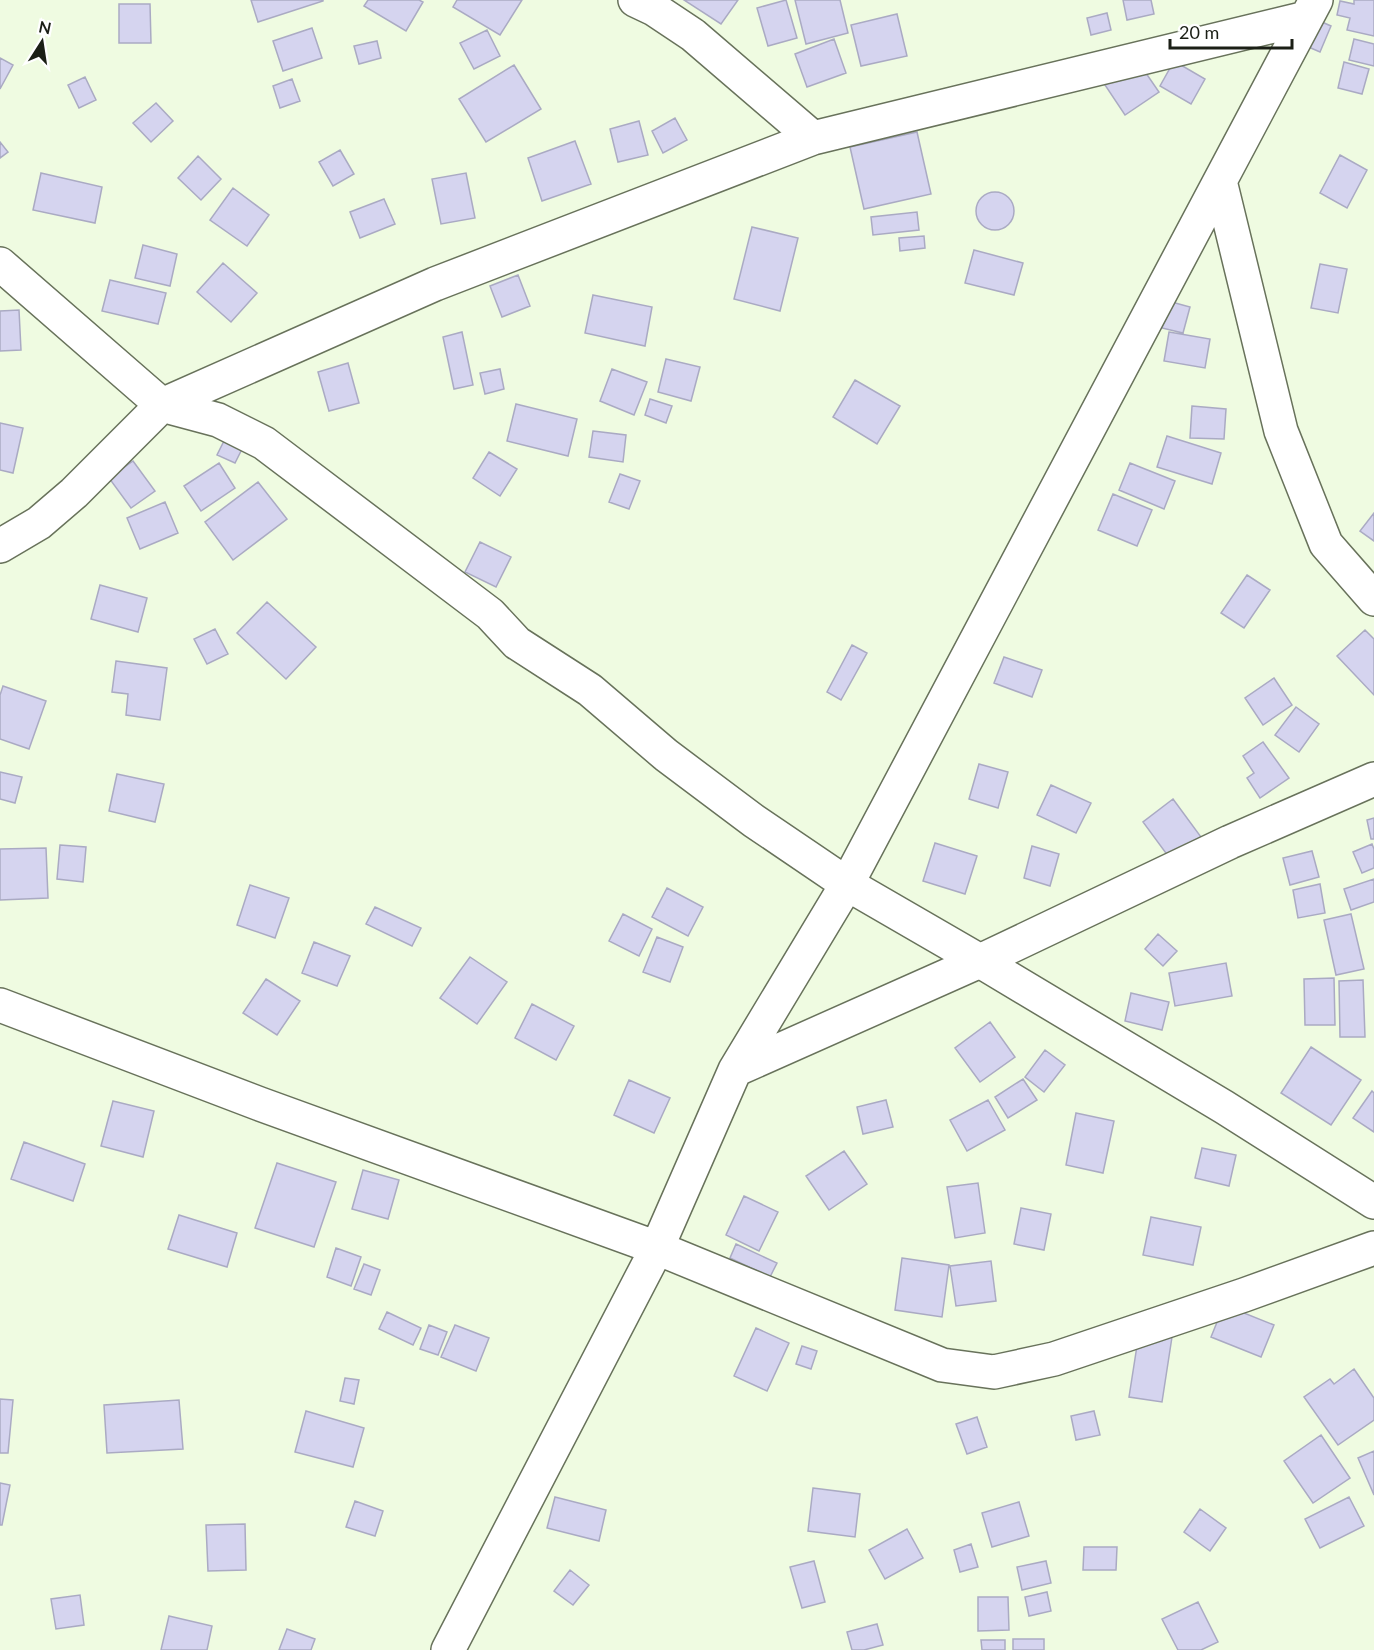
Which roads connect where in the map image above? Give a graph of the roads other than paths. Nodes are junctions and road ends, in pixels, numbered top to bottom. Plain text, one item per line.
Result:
1 (635, 0) edge
2 (1311, 9) edge
3 (813, 138) junction
4 (1220, 181) junction
5 (0, 264) edge
6 (162, 405) junction
7 (0, 546) edge
8 (1374, 599) edge
9 (1374, 779) edge
10 (847, 884) junction
11 (980, 961) junction
12 (0, 1005) edge
13 (735, 1070) junction
14 (1374, 1202) edge
15 (657, 1248) junction
16 (1374, 1248) edge
17 (448, 1650) edge

1 - 3 street
2 - 3 street
2 - 4 street
3 - 6 street
4 - 8 street
4 - 10 street
5 - 6 street
6 - 7 street
6 - 10 street
9 - 11 street
10 - 11 street
10 - 13 street
11 - 13 street
11 - 14 street
12 - 15 street
13 - 15 street
15 - 16 street
15 - 17 street

